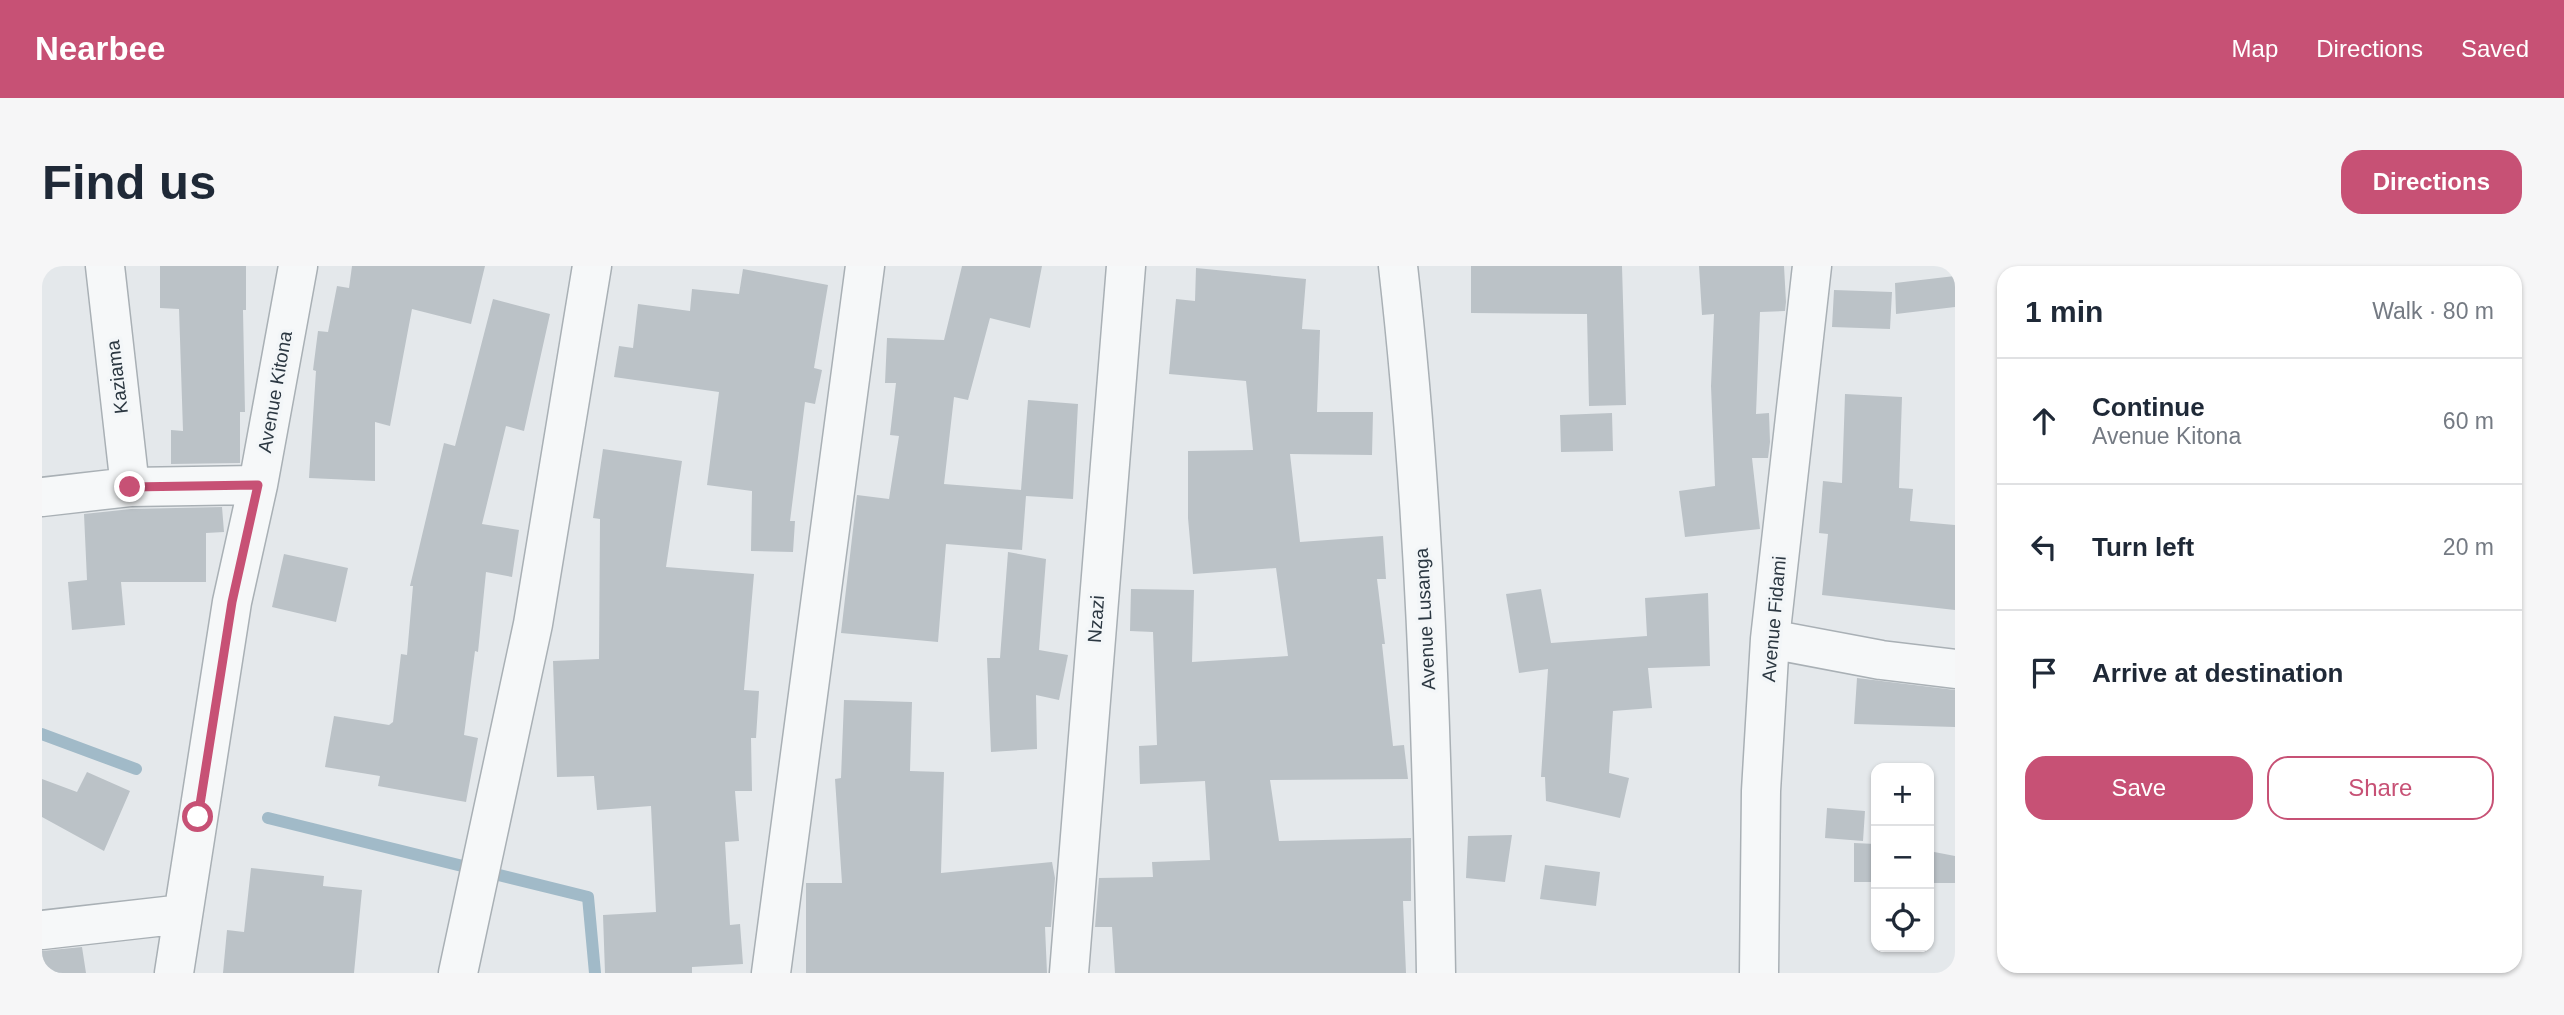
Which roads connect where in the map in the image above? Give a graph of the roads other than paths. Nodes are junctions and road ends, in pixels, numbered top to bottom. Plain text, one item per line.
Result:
1 (105, 266) edge
2 (298, 266) edge
3 (592, 266) edge
4 (866, 266) edge
5 (1126, 266) edge
6 (1398, 266) edge
7 (1812, 266) edge
8 (258, 485) junction
9 (130, 487) junction
10 (42, 497) edge
11 (1770, 639) junction
12 (1955, 669) edge
13 (183, 914) junction
14 (42, 930) edge
15 (174, 973) edge
16 (458, 973) edge
17 (771, 973) edge
18 (1069, 973) edge
19 (1436, 973) edge
20 (1759, 973) edge

1 - 9 street, Kaziama
2 - 8 street, Avenue Kitona
3 - 16 street
4 - 17 street
5 - 18 street, Nzazi
6 - 19 street, Avenue Lusanga
7 - 11 street, Avenue Fidami
8 - 9 street
8 - 13 street, Avenue Kitona
9 - 10 street
11 - 12 street
11 - 20 street, Avenue Fidami
13 - 14 street
13 - 15 street, Avenue Kitona

